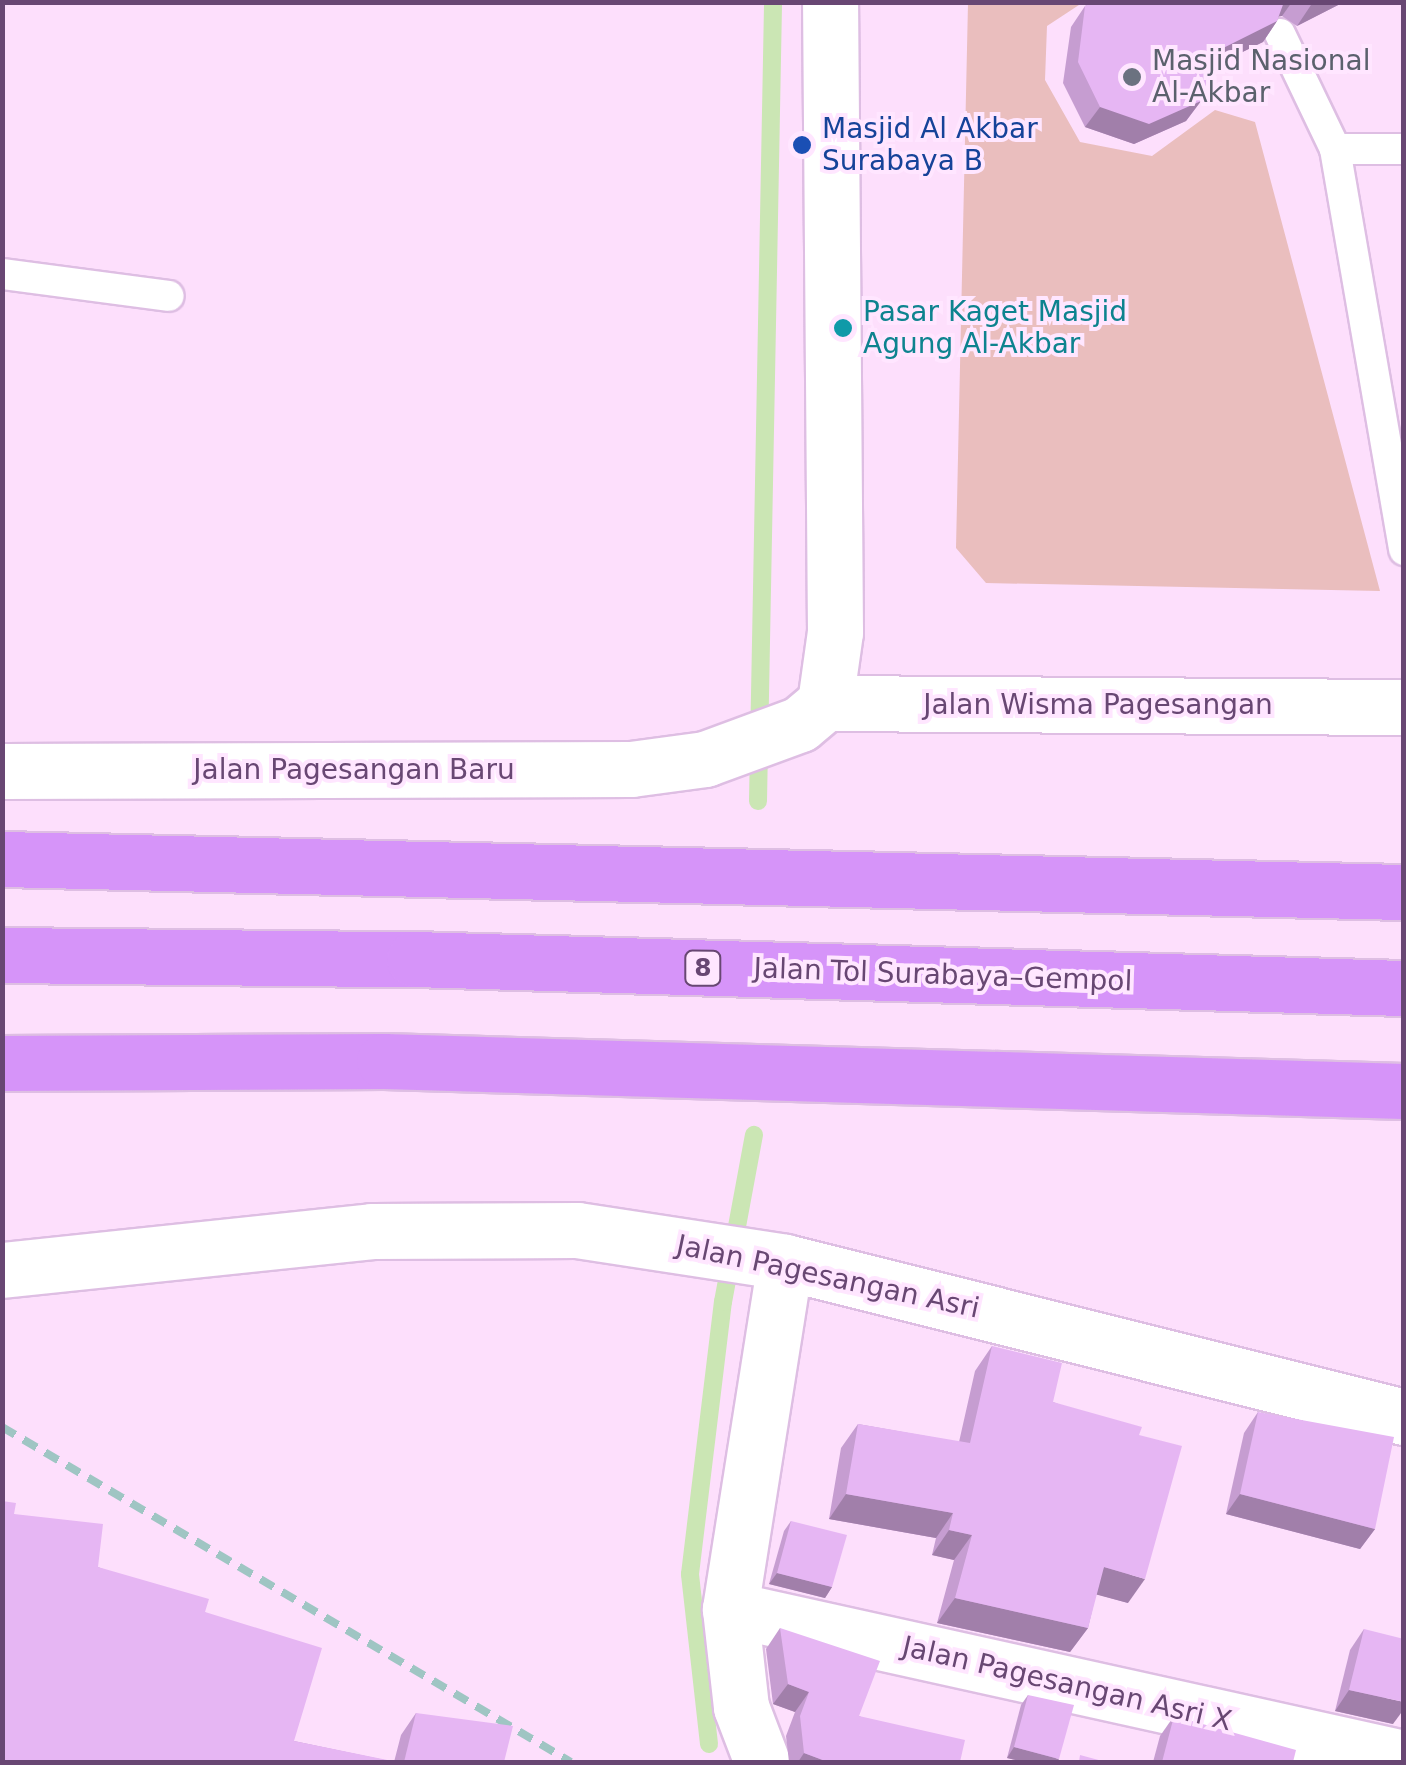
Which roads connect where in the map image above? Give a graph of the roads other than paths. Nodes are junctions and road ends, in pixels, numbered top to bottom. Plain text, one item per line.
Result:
1 (830, 2) edge
2 (1280, 34) edge
3 (1335, 149) junction
4 (1404, 149) edge
5 (2, 274) edge
6 (169, 296) dead end
7 (1404, 550) edge
8 (1404, 707) edge
9 (812, 714) junction
10 (704, 758) joint
11 (2, 770) edge
12 (2, 859) edge
13 (1404, 892) edge
14 (2, 955) edge
15 (1404, 988) edge
16 (2, 1063) edge
17 (1404, 1090) edge
18 (779, 1261) junction
19 (2, 1270) edge
20 (1404, 1417) edge
21 (730, 1609) junction
22 (1404, 1758) edge
23 (762, 1762) edge

1 - 9 street
2 - 3 lane
3 - 4 lane
3 - 7 lane
5 - 6 lane
8 - 9 street, Jalan Wisma Pagesangan
9 - 10 street, Jalan Wisma Pagesangan
10 - 11 street, Jalan Pagesangan Baru
12 - 13 highway
14 - 15 highway, Jalan Tol Surabaya–Gempol / 8
16 - 17 highway
18 - 19 street, Jalan Pagesangan Asri
18 - 20 street, Jalan Pagesangan Asri
18 - 21 street
21 - 22 street, Jalan Pagesangan Asri X
21 - 23 street

